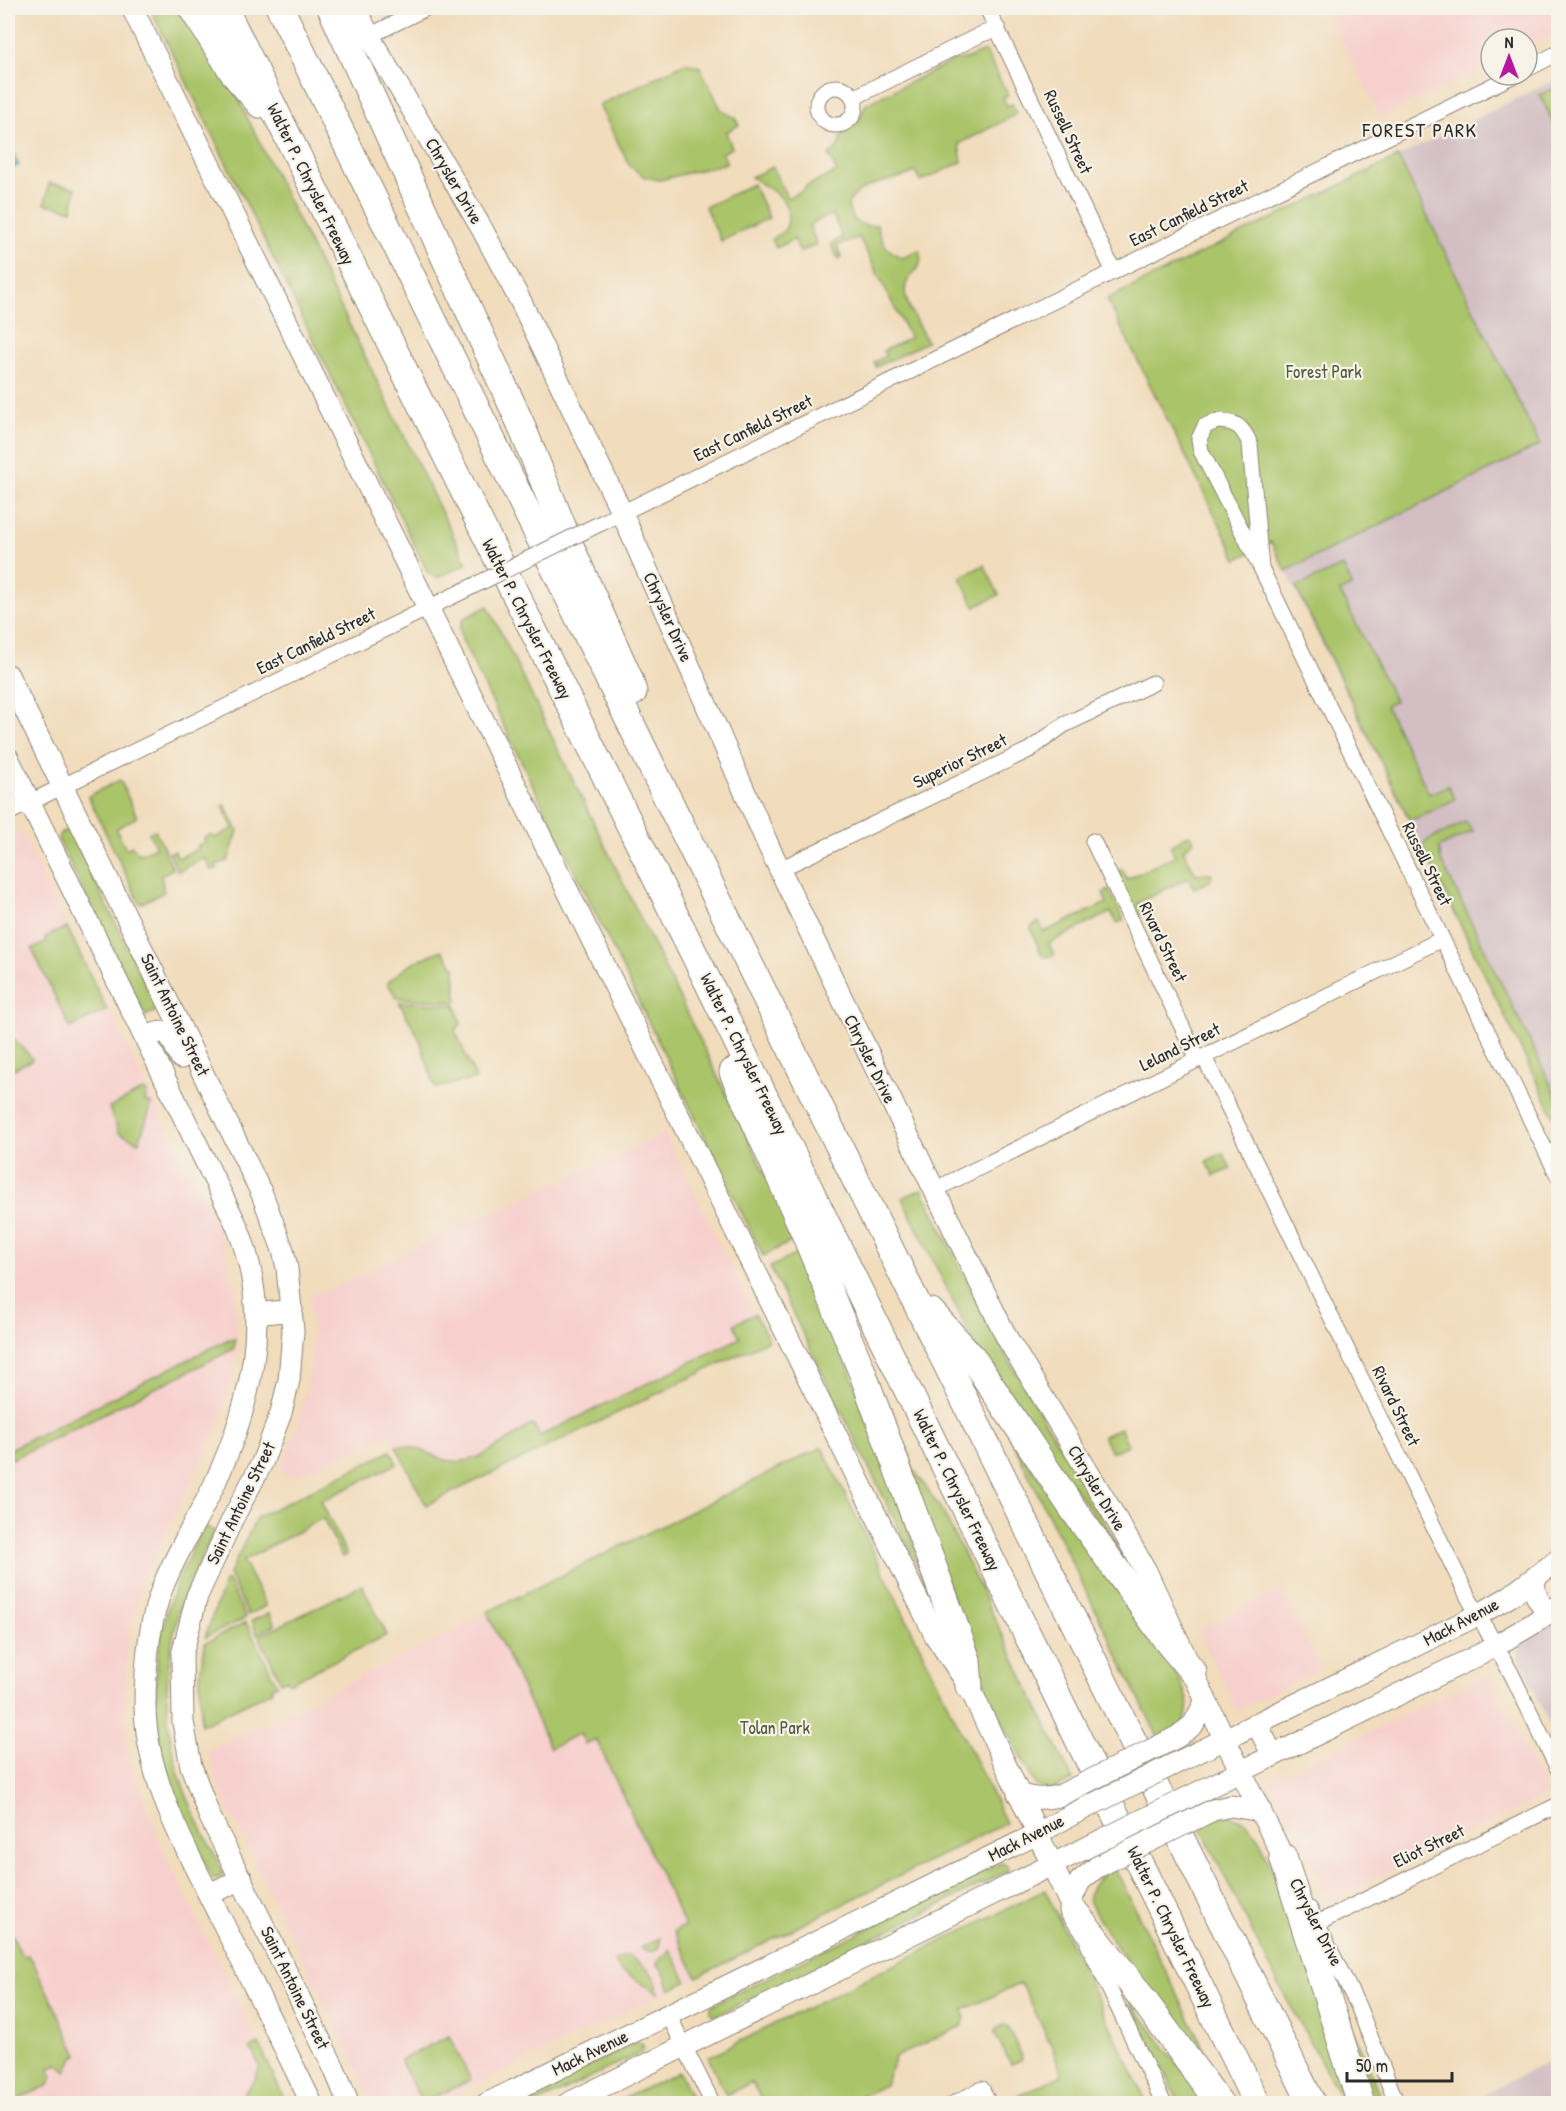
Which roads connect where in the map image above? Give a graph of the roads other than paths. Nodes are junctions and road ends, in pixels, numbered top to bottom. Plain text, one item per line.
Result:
1 (132, 8) edge
2 (192, 8) edge
3 (224, 8) edge
4 (280, 8) edge
5 (331, 8) edge
6 (356, 8) edge
7 (426, 8) edge
8 (987, 8) edge
9 (998, 28) junction
10 (369, 36) junction
11 (1558, 53) edge
12 (1539, 63) edge
13 (1490, 87) edge
14 (853, 98) dead end
15 (285, 132) junction
16 (1114, 272) junction
17 (622, 513) junction
18 (1261, 568) junction
19 (427, 608) junction
20 (8, 675) edge
21 (1153, 683) dead end
22 (8, 758) edge
23 (654, 771) junction
24 (62, 787) junction
25 (30, 803) junction
26 (8, 813) edge
27 (1093, 841) dead end
28 (780, 869) junction
29 (1442, 939) junction
30 (709, 984) junction
31 (146, 1038) junction
32 (1201, 1058) junction
33 (170, 1088) junction
34 (224, 1115) junction
35 (1558, 1176) edge
36 (253, 1177) junction
37 (934, 1190) junction
38 (908, 1286) junction
39 (292, 1310) junction
40 (256, 1314) junction
41 (206, 1501) junction
42 (233, 1518) junction
43 (1558, 1560) edge
44 (1535, 1579) junction
45 (1554, 1609) edge
46 (1478, 1615) junction
47 (1496, 1646) junction
48 (1193, 1672) junction
49 (969, 1686) junction
50 (1206, 1700) junction
51 (1257, 1724) junction
52 (1225, 1739) junction
53 (1273, 1756) junction
54 (1558, 1769) edge
55 (1241, 1771) junction
56 (1018, 1794) junction
57 (1558, 1805) edge
58 (1261, 1811) junction
59 (1036, 1834) junction
60 (1007, 1848) junction
61 (1283, 1857) junction
62 (1052, 1865) junction
63 (242, 1879) junction
64 (1024, 1879) junction
65 (209, 1894) junction
66 (1071, 1906) junction
67 (1318, 1923) junction
68 (700, 1998) junction
69 (668, 2014) junction
70 (718, 2030) junction
71 (633, 2032) junction
72 (684, 2046) junction
73 (650, 2064) junction
74 (312, 2103) edge
75 (349, 2103) edge
76 (486, 2103) edge
77 (567, 2103) edge
78 (713, 2103) edge
79 (953, 2103) edge
80 (989, 2103) edge
81 (1164, 2103) edge
82 (1220, 2103) edge
83 (1257, 2103) edge
84 (1312, 2103) edge
85 (1361, 2103) edge
86 (1397, 2103) edge

1 - 19 street
2 - 15 highway
3 - 15 highway, Walter P. Chrysler Freeway
4 - 23 highway
5 - 23 highway
6 - 10 street, Chrysler Drive
7 - 10 street
8 - 9 street, Russell Street
9 - 14 street
9 - 16 street, Russell Street
10 - 17 street, Chrysler Drive
11 - 12 street
13 - 16 street, East Canfield Street
15 - 30 highway, Walter P. Chrysler Freeway
16 - 17 street, East Canfield Street
17 - 19 street, East Canfield Street, bridge
17 - 28 street, Chrysler Drive
18 - 18 street, Russell Street
18 - 29 street, Russell Street
19 - 24 street, East Canfield Street
19 - 49 street
20 - 24 street, Saint Antoine Street
21 - 28 street, Superior Street
22 - 25 street, Saint Antoine Street
23 - 38 highway
24 - 25 street, East Canfield Street
24 - 34 street, Saint Antoine Street
25 - 26 street, East Canfield Street
25 - 31 street, Saint Antoine Street
27 - 32 street, Rivard Street
28 - 37 street, Chrysler Drive
29 - 32 street, Leland Street
29 - 35 street, Russell Street
30 - 49 highway
30 - 83 highway, Walter P. Chrysler Freeway
31 - 33 street, Saint Antoine Street
31 - 34 street
32 - 37 street, Leland Street
32 - 46 street, Rivard Street
33 - 36 street
33 - 40 street, Saint Antoine Street
34 - 36 street, Saint Antoine Street
36 - 39 street, Saint Antoine Street
37 - 48 street, Chrysler Drive
38 - 48 highway
38 - 84 highway
39 - 40 street
39 - 42 street, Saint Antoine Street
40 - 41 street, Saint Antoine Street
41 - 42 street
41 - 65 street, Saint Antoine Street
42 - 63 street, Saint Antoine Street
43 - 44 street, Mack Avenue
44 - 45 street
44 - 46 street, Mack Avenue
45 - 47 street, Mack Avenue
46 - 47 street, Rivard Street
46 - 51 street, Mack Avenue
47 - 53 street, Mack Avenue
47 - 54 street, Rivard Street
48 - 50 street, Chrysler Drive
49 - 56 street
50 - 52 street, Chrysler Drive
50 - 56 street, bridge
51 - 52 street, Mack Avenue
51 - 53 street
52 - 55 street, Chrysler Drive
52 - 59 street, Mack Avenue, bridge
53 - 55 street, Mack Avenue
55 - 58 street, Chrysler Drive
55 - 62 street, Mack Avenue, bridge
56 - 59 street
57 - 67 street, Eliot Street
58 - 61 street, Chrysler Drive
58 - 66 street, bridge
59 - 60 street, Mack Avenue
59 - 62 street
60 - 64 street
60 - 68 street, Mack Avenue
61 - 67 street, Chrysler Drive
61 - 85 highway
62 - 64 street, Mack Avenue
62 - 66 street
63 - 65 street
63 - 75 street, Saint Antoine Street
64 - 70 street, Mack Avenue
65 - 74 street, Saint Antoine Street
66 - 81 street
66 - 82 highway
67 - 86 street, Chrysler Drive
68 - 69 street, Mack Avenue
68 - 70 street
69 - 71 street, Mack Avenue
69 - 72 street
70 - 72 street, Mack Avenue
71 - 73 street
71 - 76 street, Mack Avenue
72 - 73 street, Mack Avenue
72 - 78 street
73 - 77 street, Mack Avenue
79 - 80 street

